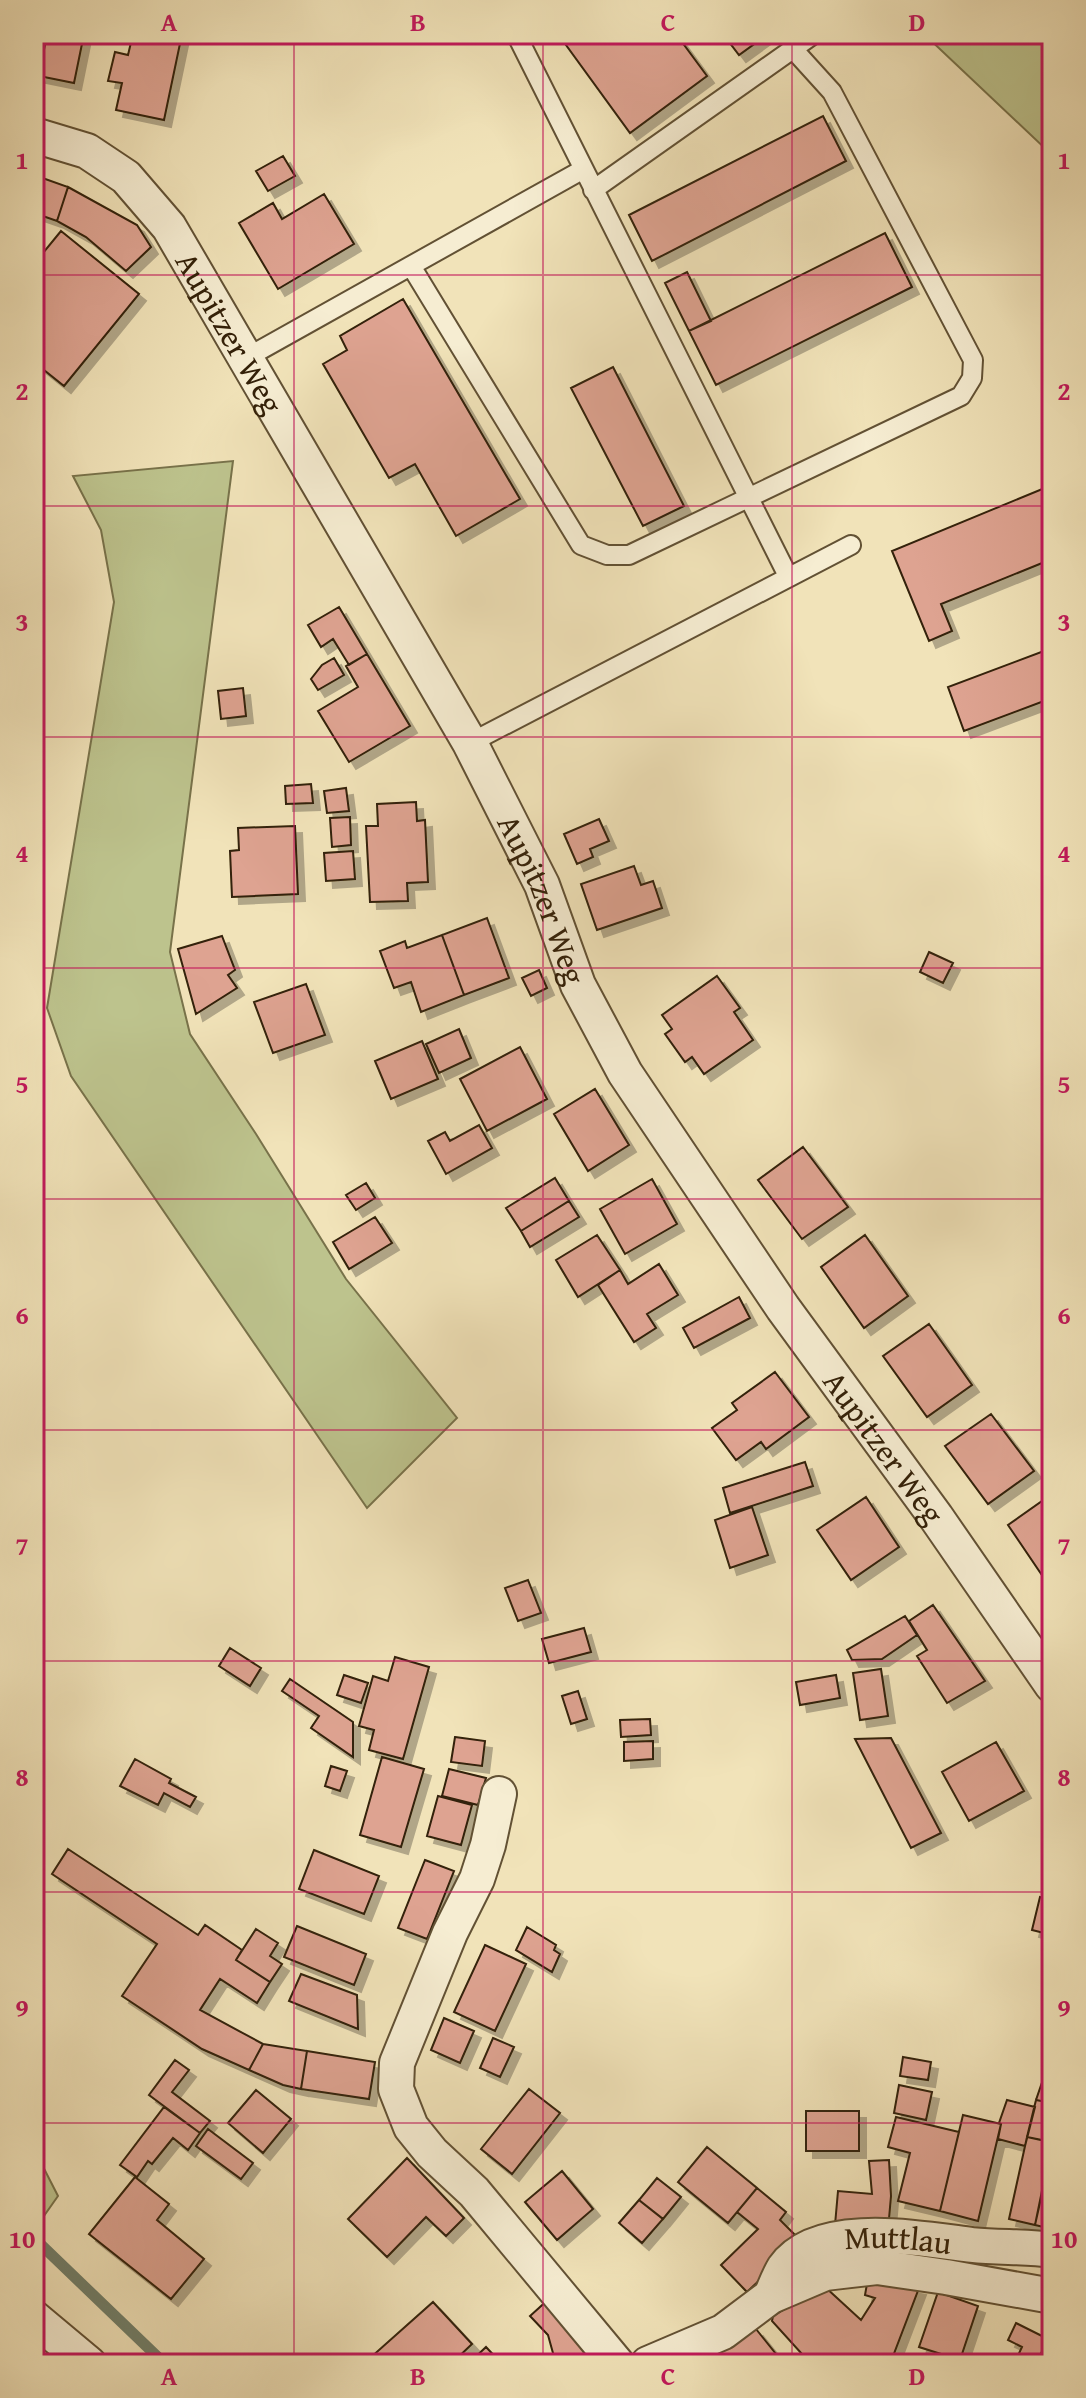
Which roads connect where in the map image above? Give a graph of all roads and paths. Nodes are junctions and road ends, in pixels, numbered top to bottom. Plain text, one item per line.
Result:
1 (516, 34) edge
2 (814, 34) edge
3 (793, 49) junction
4 (34, 135) edge
5 (582, 170) junction
6 (593, 190) junction
7 (411, 266) junction
8 (246, 358) junction
9 (749, 498) junction
10 (851, 545) dead end
11 (788, 576) junction
12 (470, 743) junction
13 (1052, 1685) edge
14 (499, 1794) dead end
15 (1052, 2250) edge
16 (771, 2296) junction
17 (1052, 2296) edge
18 (34, 2318) edge
19 (89, 2364) edge
20 (617, 2364) edge
21 (648, 2364) edge

1 - 5 lane
2 - 3 lane
3 - 6 lane
3 - 9 lane
4 - 8 street, Aupitzer Weg
5 - 6 lane
5 - 7 lane
6 - 9 lane
7 - 8 lane
7 - 9 lane
8 - 12 street, Aupitzer Weg
9 - 11 lane
10 - 11 lane
11 - 12 lane
12 - 13 street, Aupitzer Weg
14 - 20 street
15 - 16 street, Muttlau
16 - 17 street, Muttlau
16 - 21 street, Muttlau
18 - 19 street

